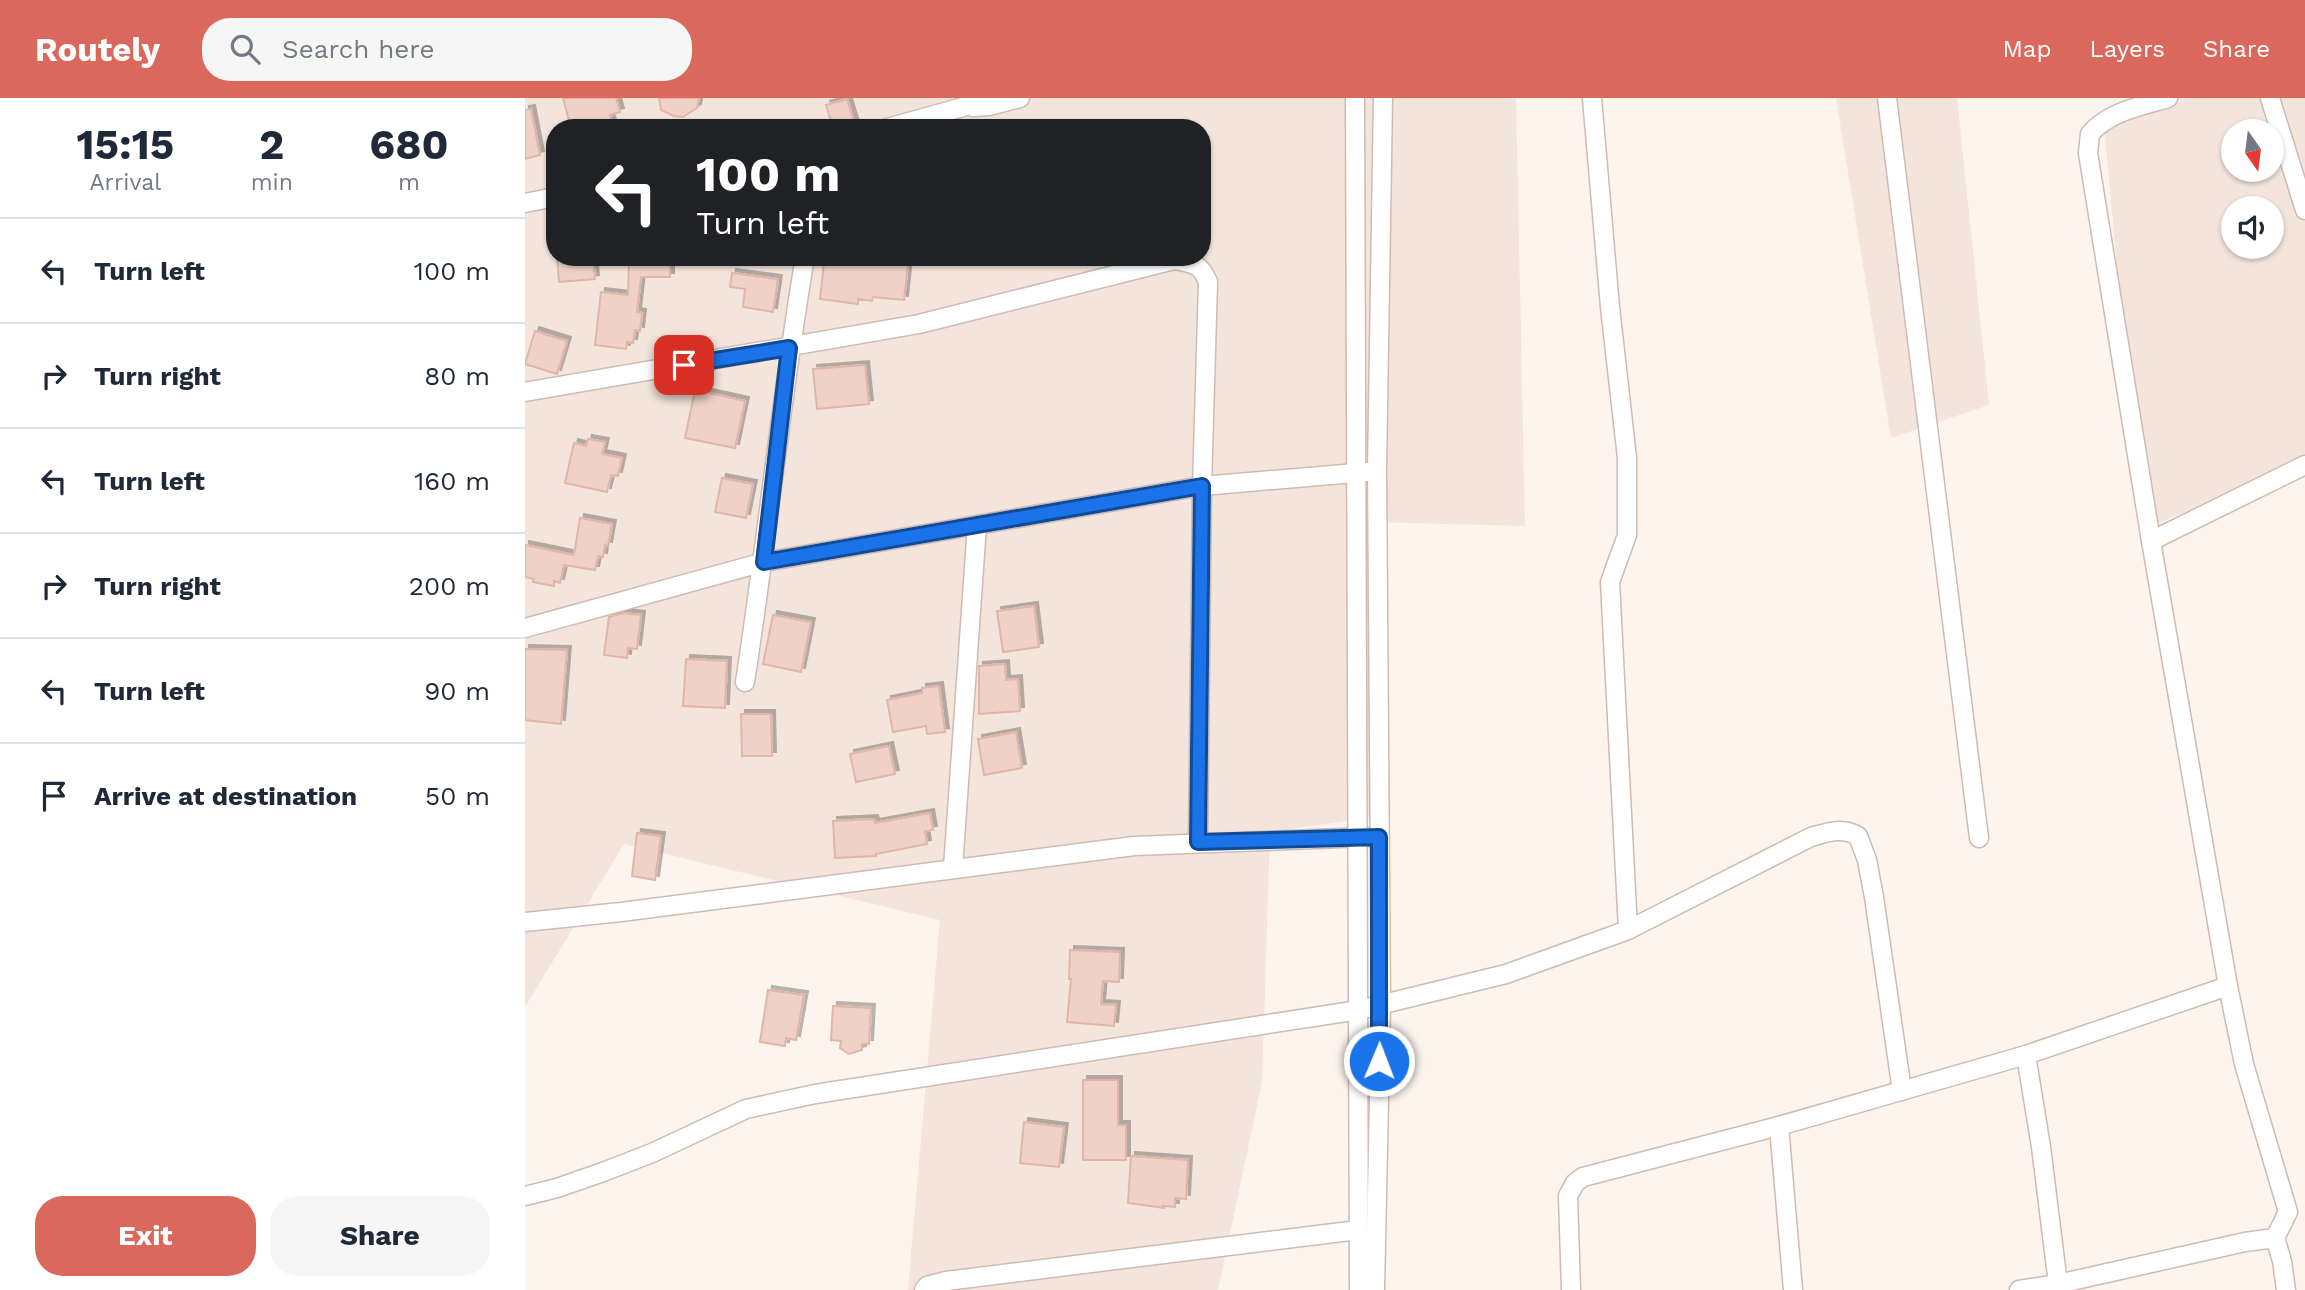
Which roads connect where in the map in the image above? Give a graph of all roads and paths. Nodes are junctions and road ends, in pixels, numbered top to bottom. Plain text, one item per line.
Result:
1 (984, 98) edge
2 (1020, 98) edge
3 (1355, 98) edge
4 (1383, 98) edge
5 (1592, 98) edge
6 (1887, 98) edge
7 (2168, 98) edge
8 (2270, 98) edge
9 (963, 107) junction
10 (920, 119) edge
11 (546, 199) edge
12 (525, 203) edge
13 (2305, 211) edge
14 (803, 266) edge
15 (1150, 266) edge
16 (1199, 266) edge
17 (789, 348) junction
18 (525, 392) edge
19 (2305, 465) edge
20 (1377, 470) junction
21 (1356, 474) junction
22 (1202, 486) junction
23 (977, 525) junction
24 (2151, 541) junction
25 (764, 562) junction
26 (525, 628) edge
27 (745, 682) dead end
28 (1379, 837) junction
29 (1356, 838) junction
30 (1979, 838) dead end
31 (1198, 842) junction
32 (953, 868) junction
33 (525, 922) edge
34 (1628, 930) junction
35 (2228, 986) junction
36 (1381, 1006) junction
37 (1359, 1010) junction
38 (2026, 1055) junction
39 (1902, 1091) junction
40 (1779, 1126) junction
41 (525, 1196) edge
42 (2297, 1209) edge
43 (1358, 1230) junction
44 (2275, 1238) junction
45 (2058, 1284) junction
46 (923, 1290) edge
47 (1359, 1290) edge
48 (1375, 1290) edge
49 (1571, 1290) edge
50 (1793, 1290) edge
51 (2019, 1290) edge
52 (2286, 1290) edge

1 - 9 street
2 - 9 street
3 - 21 street
4 - 20 street
5 - 34 street
6 - 30 street
7 - 24 street
8 - 13 street
9 - 10 street
11 - 12 street
14 - 17 street
15 - 17 street
16 - 22 street
17 - 18 street
17 - 25 street
19 - 24 street
20 - 21 street
20 - 28 street
21 - 22 street
21 - 29 street
22 - 23 street
22 - 31 street
23 - 25 street
23 - 32 street
24 - 35 street
25 - 26 street
25 - 27 street
28 - 29 street
28 - 36 street
29 - 31 street
29 - 37 street
31 - 32 street
32 - 33 street
34 - 36 street
34 - 39 street
35 - 38 street
35 - 42 street
36 - 37 street
36 - 48 street
37 - 41 street
37 - 43 street
38 - 39 street
38 - 45 street
39 - 40 street
40 - 49 street
40 - 50 street
42 - 44 street
43 - 46 street
43 - 47 street
44 - 45 street
44 - 52 street
45 - 51 street

